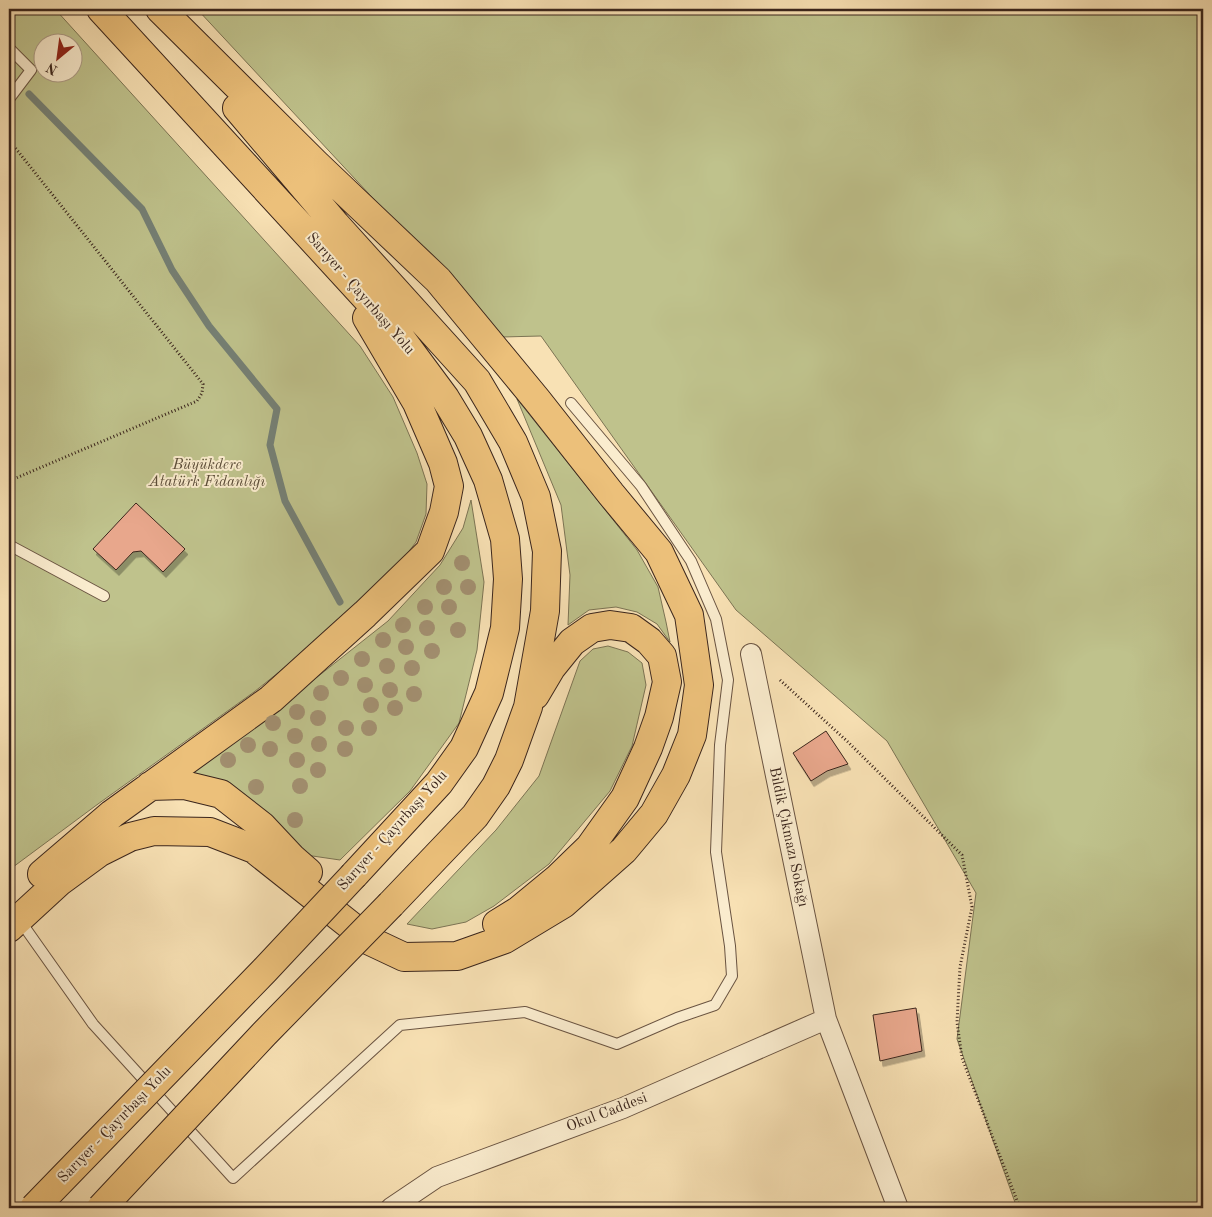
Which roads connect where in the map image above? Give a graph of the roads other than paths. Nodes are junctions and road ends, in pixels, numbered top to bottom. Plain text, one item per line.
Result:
1 (101, 9) edge
2 (152, 9) edge
3 (160, 9) edge
4 (9, 48) edge
5 (9, 99) edge
6 (339, 268) junction
7 (571, 403) dead end
8 (9, 544) edge
9 (104, 596) dead end
10 (751, 654) road end
11 (528, 707) junction
12 (150, 786) junction
13 (11, 913) edge
14 (826, 1019) junction
15 (34, 1208) edge
16 (102, 1208) edge
17 (391, 1208) edge
18 (898, 1208) edge

1 - 6 main road, Sarıyer - Çayırbaşı Yolu
2 - 11 main road, Sarıyer - Çayırbaşı Yolu
3 - 13 main road
4 - 5 lane
6 - 12 main road
6 - 15 main road, Sarıyer - Çayırbaşı Yolu, bridge
7 - 13 lane
8 - 9 lane
10 - 14 street, Bildik Çıkmazı Sokağı
11 - 12 main road
11 - 16 main road, Sarıyer - Çayırbaşı Yolu, bridge
12 - 13 main road
14 - 17 street, Okul Caddesi
14 - 18 street, Bildik Çıkmazı Sokağı

